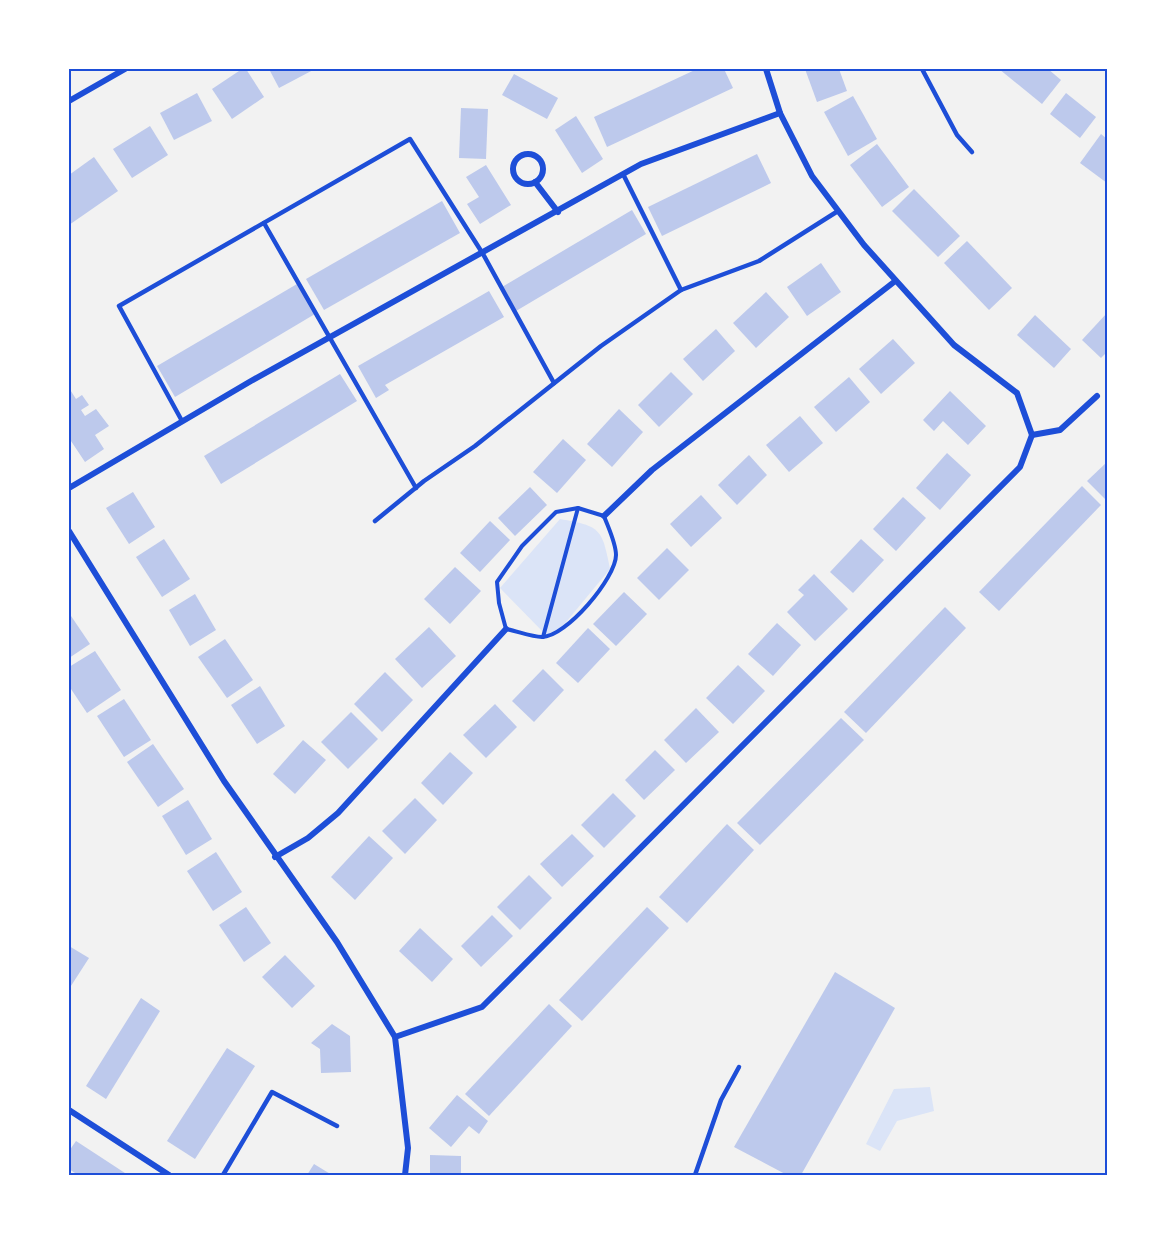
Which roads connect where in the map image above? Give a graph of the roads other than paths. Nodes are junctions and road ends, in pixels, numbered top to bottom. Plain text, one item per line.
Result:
1 (125, 69) edge
2 (766, 69) edge
3 (922, 69) edge
4 (69, 101) edge
5 (780, 113) junction
6 (972, 152) dead end
7 (623, 174) junction
8 (535, 182) junction
9 (838, 211) junction
10 (558, 212) junction
11 (264, 223) junction
12 (483, 254) junction
13 (894, 282) junction
14 (681, 290) junction
15 (330, 337) junction
16 (554, 382) junction
17 (1097, 396) dead end
18 (182, 421) junction
19 (1032, 435) junction
20 (69, 488) edge
21 (416, 488) junction
22 (604, 516) road end
23 (375, 521) dead end
24 (69, 531) edge
25 (506, 629) road end
26 (275, 856) junction
27 (395, 1037) junction
28 (739, 1067) dead end
29 (69, 1110) edge
30 (337, 1126) dead end
31 (169, 1175) edge
32 (223, 1175) edge
33 (405, 1175) edge
34 (695, 1175) edge

1 - 4 street
2 - 5 street
3 - 6 lane
5 - 7 street
5 - 9 street
7 - 10 street
7 - 14 lane
8 - 8 street
8 - 10 street
9 - 13 street
9 - 14 lane
10 - 12 street
11 - 12 lane
11 - 15 lane
11 - 18 lane
12 - 15 street
12 - 16 lane
13 - 19 street
13 - 22 street
14 - 16 lane
15 - 18 street
15 - 21 lane
16 - 21 lane
17 - 19 street
18 - 20 street
19 - 27 street
21 - 23 lane
24 - 26 street
25 - 26 street
26 - 27 street
27 - 33 street
28 - 34 lane
29 - 31 street
30 - 32 lane

